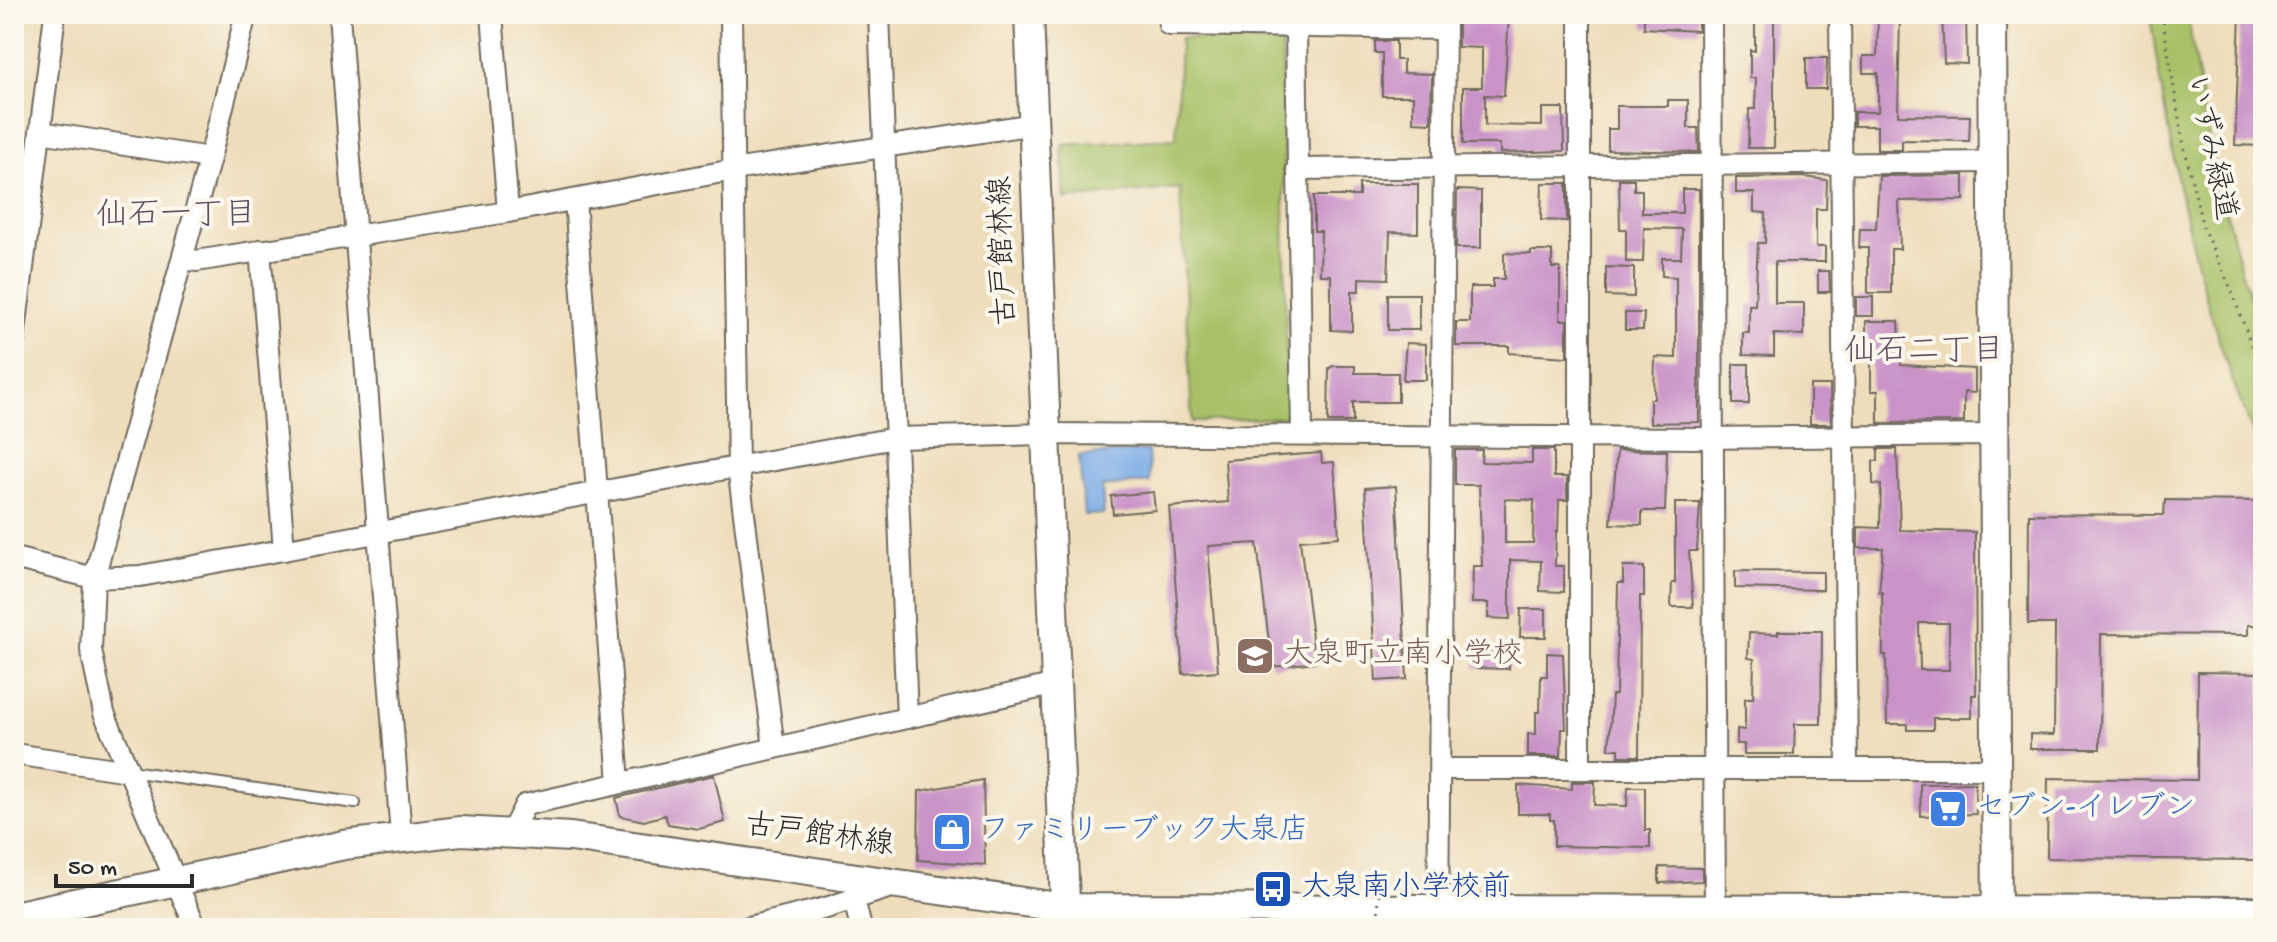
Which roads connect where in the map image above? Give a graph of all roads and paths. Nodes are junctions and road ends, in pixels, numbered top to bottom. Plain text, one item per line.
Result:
1 (55, 14) edge
2 (246, 14) edge
3 (339, 14) edge
4 (492, 14) edge
5 (731, 14) edge
6 (879, 14) edge
7 (1029, 14) edge
8 (1168, 14) edge
9 (1580, 14) edge
10 (1711, 14) edge
11 (1840, 14) edge
12 (1992, 14) edge
13 (2162, 14) edge
14 (1445, 22) edge
15 (1296, 28) junction
16 (1034, 124) junction
17 (40, 132) junction
18 (884, 146) junction
19 (210, 158) junction
20 (1843, 162) junction
21 (1992, 162) junction
22 (1577, 166) junction
23 (1710, 166) junction
24 (1297, 169) junction
25 (1443, 169) junction
26 (733, 170) junction
27 (575, 200) junction
28 (508, 212) junction
29 (356, 236) junction
30 (20, 249) edge
31 (260, 250) junction
32 (183, 259) junction
33 (14, 339) edge
34 (2263, 377) edge
35 (1046, 434) junction
36 (1302, 435) junction
37 (1994, 435) junction
38 (1846, 436) junction
39 (895, 438) junction
40 (1442, 438) junction
41 (1579, 438) junction
42 (1713, 438) junction
43 (738, 467) junction
44 (597, 493) junction
45 (379, 532) junction
46 (284, 550) junction
47 (14, 558) edge
48 (94, 578) junction
49 (1056, 684) junction
50 (907, 718) junction
51 (774, 748) junction
52 (14, 754) edge
53 (1847, 767) junction
54 (1440, 769) junction
55 (1580, 769) junction
56 (1715, 769) junction
57 (1994, 769) junction
58 (128, 771) junction
59 (619, 783) junction
60 (355, 803) dead end
61 (511, 833) junction
62 (401, 836) junction
63 (176, 883) junction
64 (901, 883) junction
65 (1379, 885) dead end
66 (854, 899) junction
67 (2263, 911) edge
68 (14, 916) edge
69 (1066, 918) edge
70 (1997, 918) edge
71 (1714, 919) edge
72 (2162, 919) edge
73 (1438, 920) edge
74 (798, 922) edge
75 (196, 928) edge
76 (745, 928) edge
77 (861, 928) edge
78 (1378, 928) edge

1 - 17 street
2 - 19 street
3 - 29 street
4 - 28 street
5 - 26 street
6 - 18 street
7 - 16 street, 古戸館林線
8 - 15 street
9 - 22 street
10 - 23 street
11 - 20 street
12 - 21 street
13 - 34 path, いずみ緑道
14 - 15 street
14 - 25 street
15 - 24 street
16 - 18 street
16 - 35 street, 古戸館林線
17 - 19 street
17 - 30 street
18 - 26 street
18 - 39 street
19 - 32 street
20 - 21 street
20 - 23 street
20 - 38 street
21 - 37 street
22 - 23 street
22 - 25 street
22 - 41 street
23 - 42 street
24 - 25 street
24 - 36 street
25 - 40 street
26 - 27 street
26 - 43 street
27 - 28 street
27 - 44 street
28 - 29 street
29 - 31 street
29 - 45 street
30 - 33 street
31 - 32 street
31 - 46 street
32 - 48 street
35 - 36 street
35 - 39 street
35 - 49 street, 古戸館林線
36 - 40 street
37 - 38 street
37 - 57 street
38 - 42 street
38 - 53 street
39 - 43 street
39 - 50 street
40 - 41 street
40 - 54 street
41 - 42 street
41 - 55 street
42 - 56 street
43 - 44 street
43 - 51 street
44 - 45 street
44 - 59 street
45 - 46 street
45 - 62 street
46 - 48 street
47 - 48 street
48 - 58 street
49 - 50 street
49 - 69 street, 古戸館林線
50 - 51 street
51 - 59 street
52 - 58 street
53 - 56 street
53 - 57 street
54 - 55 street
54 - 73 street
55 - 56 street
56 - 71 street
57 - 70 street
58 - 60 lane
58 - 63 street
59 - 61 street
61 - 62 street, 古戸館林線
61 - 64 street, 古戸館林線
62 - 63 street, 古戸館林線
63 - 68 street, 古戸館林線
63 - 75 street
64 - 66 street
64 - 69 street, 古戸館林線
65 - 78 path, bridge
66 - 74 street
66 - 77 street
67 - 72 street
69 - 73 street
70 - 71 street
70 - 72 street
71 - 73 street
74 - 76 street

